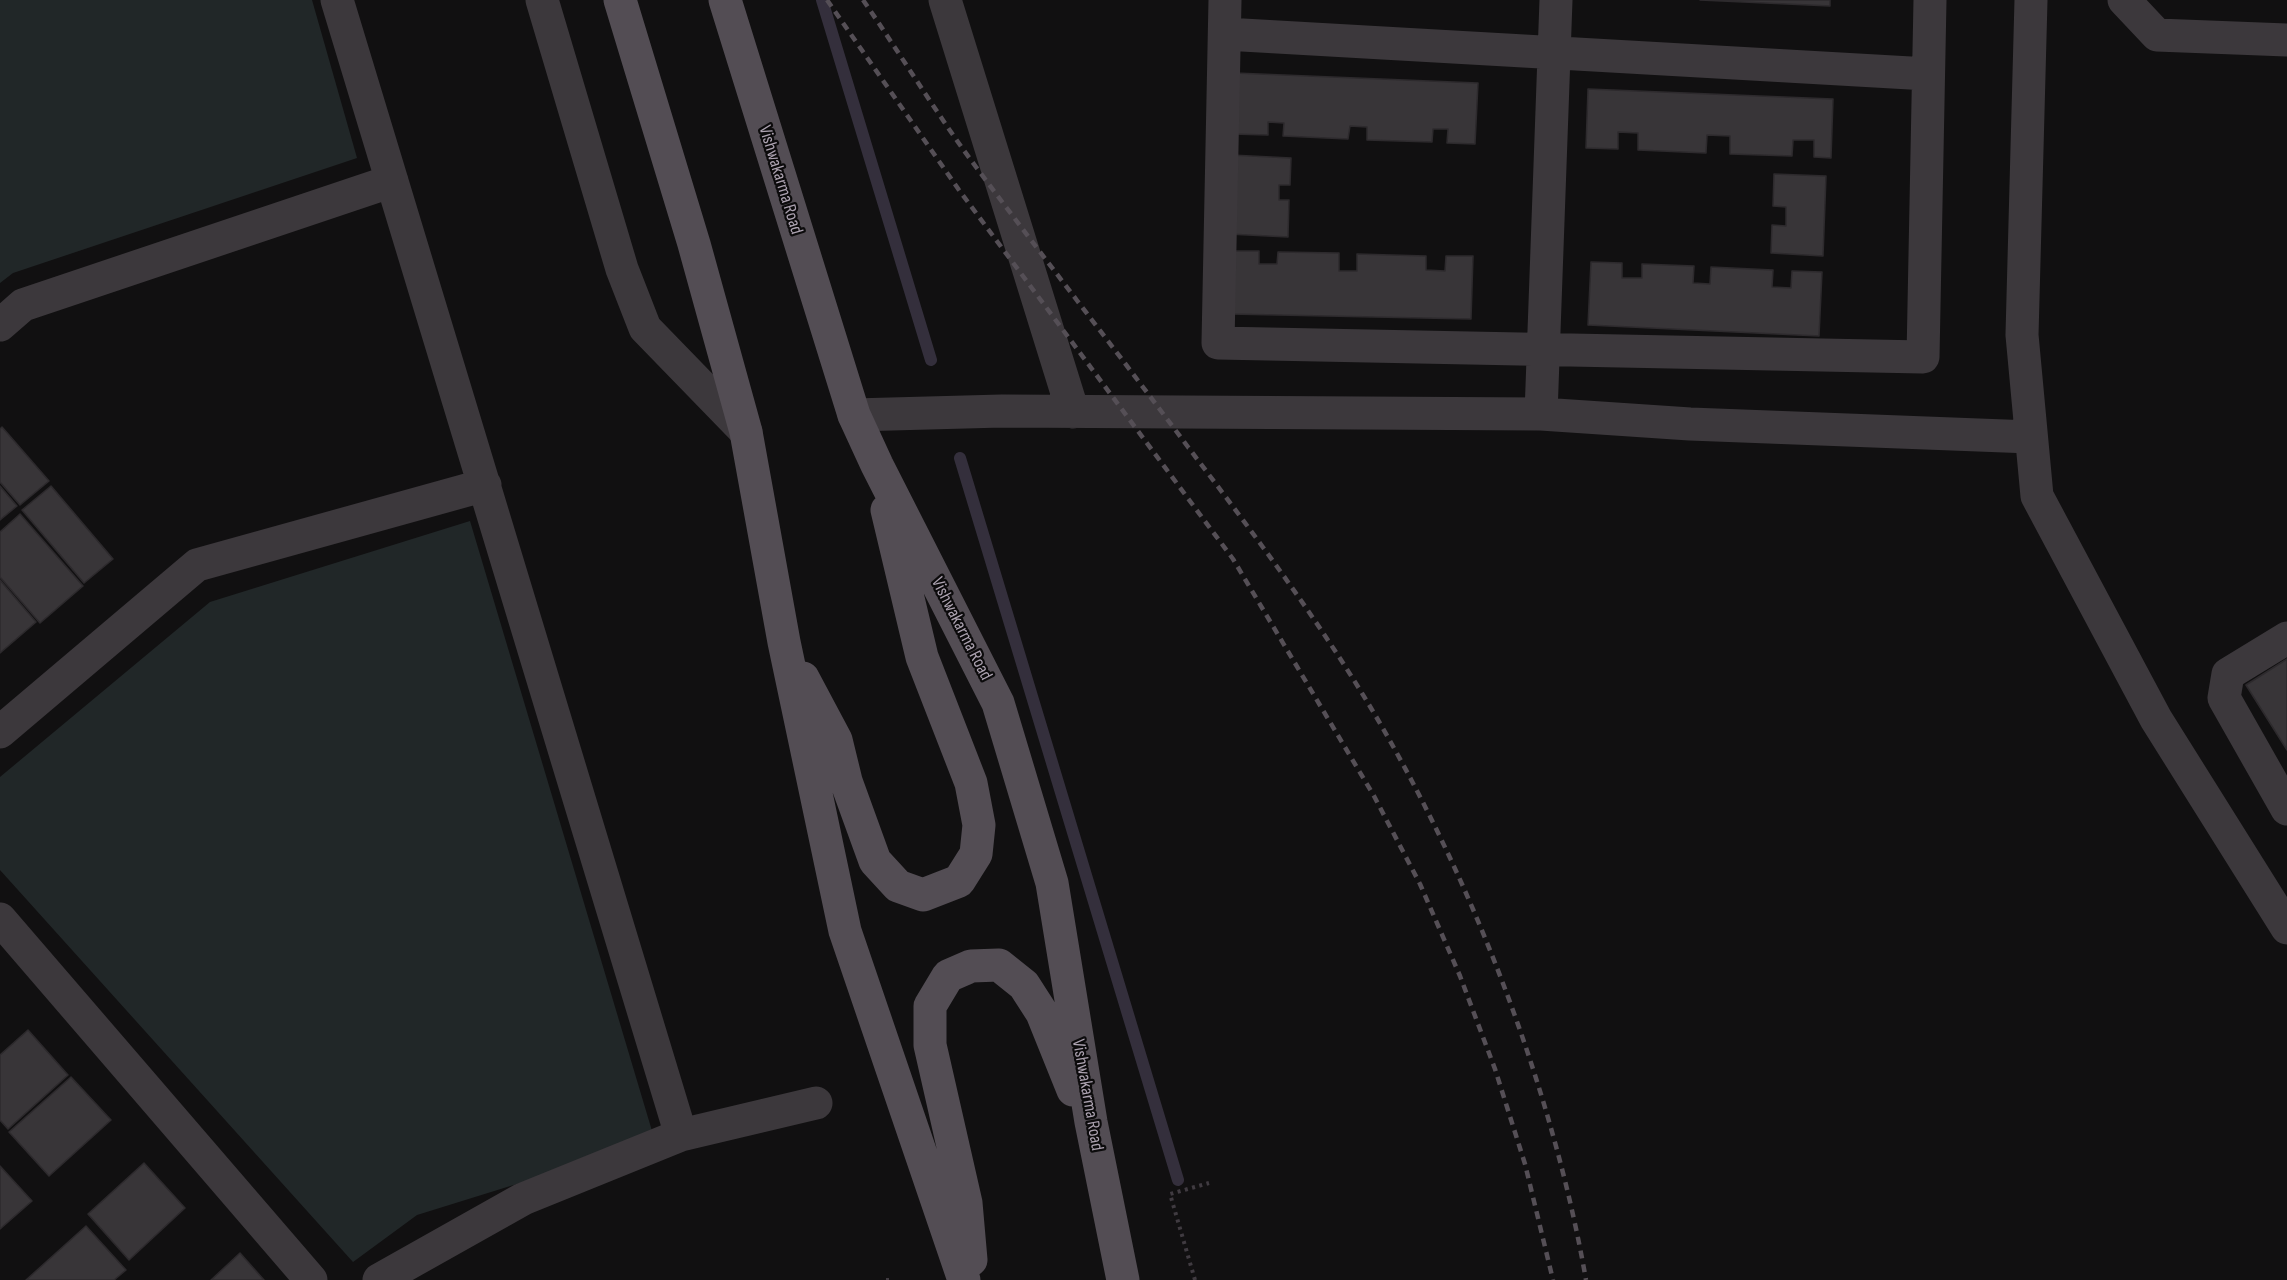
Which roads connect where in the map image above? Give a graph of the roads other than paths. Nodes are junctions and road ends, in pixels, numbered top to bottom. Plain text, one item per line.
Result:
1 (337, 0) edge
2 (542, 0) edge
3 (620, 0) edge
4 (725, 0) edge
5 (945, 0) edge
6 (1225, 0) edge
7 (1556, 0) edge
8 (1930, 0) edge
9 (2031, 0) edge
10 (2124, 0) edge
11 (1225, 34) junction
12 (2287, 40) edge
13 (1554, 53) junction
14 (1928, 74) junction
15 (392, 181) junction
16 (0, 325) edge
17 (1544, 350) junction
18 (1073, 412) junction
19 (1541, 414) junction
20 (854, 415) junction
21 (746, 432) junction
22 (2031, 437) junction
23 (877, 465) junction
24 (485, 485) junction
25 (2287, 638) edge
26 (784, 642) junction
27 (0, 732) edge
28 (2287, 809) edge
29 (0, 919) edge
30 (2287, 928) edge
31 (816, 1103) dead end
32 (1091, 1122) junction
33 (681, 1135) junction
34 (311, 1280) edge
35 (378, 1280) edge
36 (964, 1280) edge
37 (973, 1280) edge
38 (1122, 1280) edge

1 - 15 street
2 - 21 street
3 - 21 main road
4 - 20 main road, Vishwakarma Road
5 - 18 street
6 - 11 street
7 - 13 street
8 - 14 street
9 - 22 street
10 - 12 street
11 - 13 street
11 - 17 street
13 - 14 street
13 - 17 street
14 - 17 street
15 - 16 street
15 - 24 street
17 - 19 street
18 - 19 street
18 - 20 street
19 - 22 street
20 - 23 main road, Vishwakarma Road
21 - 26 main road
22 - 30 street
23 - 26 main road
23 - 32 main road, Vishwakarma Road
24 - 27 street
24 - 33 street
25 - 28 street
26 - 36 main road
29 - 34 street
31 - 33 street
32 - 37 main road
32 - 38 main road, Vishwakarma Road
33 - 35 street

